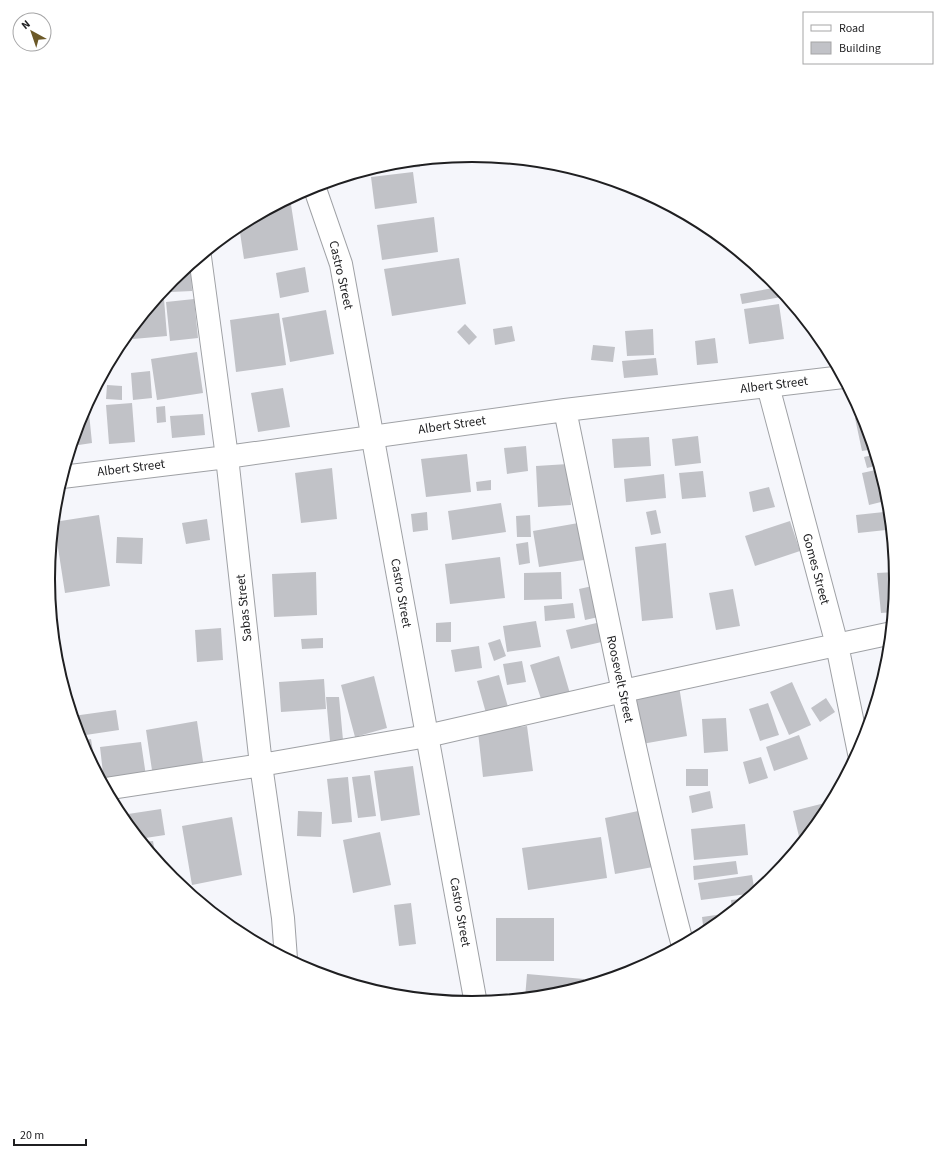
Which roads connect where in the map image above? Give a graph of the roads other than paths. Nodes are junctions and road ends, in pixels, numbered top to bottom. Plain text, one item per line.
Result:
1 (316, 193) edge
2 (201, 263) edge
3 (838, 378) edge
4 (768, 386) junction
5 (565, 410) junction
6 (373, 436) junction
7 (227, 457) junction
8 (68, 476) edge
9 (886, 634) edge
10 (837, 645) junction
11 (623, 691) junction
12 (427, 736) junction
13 (857, 742) edge
14 (261, 765) junction
15 (111, 788) edge
16 (682, 941) edge
17 (286, 953) edge
18 (475, 997) edge

1 - 6 street, Castro Street
2 - 7 street, Sabas Street
3 - 4 street, Albert Street
4 - 5 street, Albert Street
4 - 10 street, Gomes Street
5 - 6 street, Albert Street
5 - 11 street, Roosevelt Street
6 - 7 street, Albert Street
6 - 12 street, Castro Street
7 - 8 street, Albert Street
7 - 14 street, Sabas Street
9 - 10 street
10 - 11 street
10 - 13 street, Gomes Street
11 - 12 street
11 - 16 street, Roosevelt Street
12 - 14 street
12 - 18 street, Castro Street
14 - 15 street
14 - 17 street, Sabas Street

